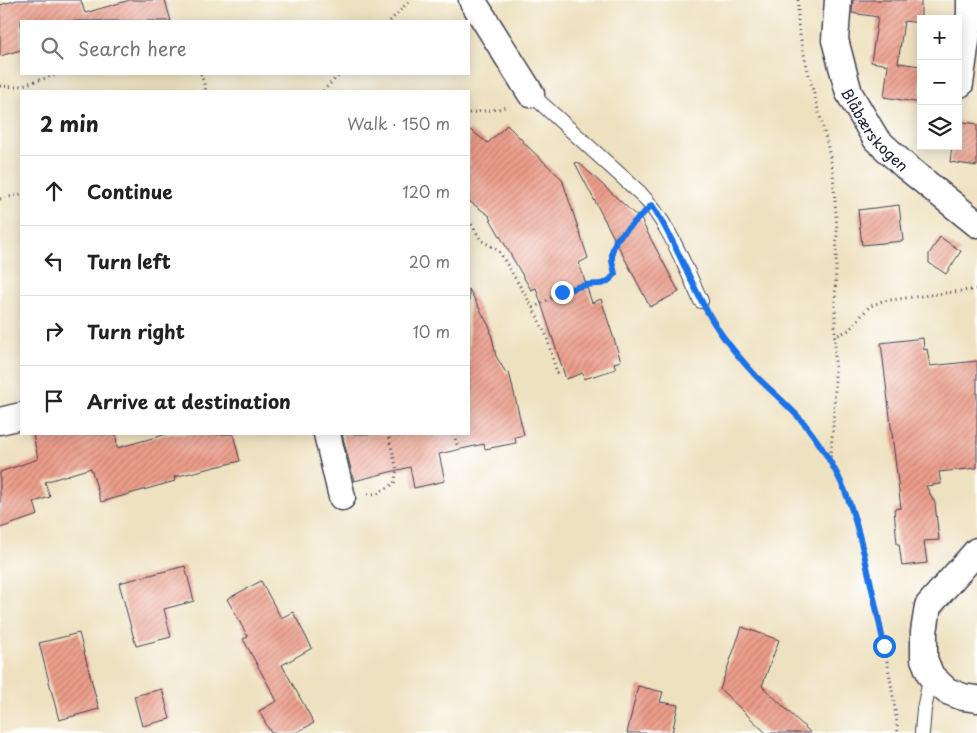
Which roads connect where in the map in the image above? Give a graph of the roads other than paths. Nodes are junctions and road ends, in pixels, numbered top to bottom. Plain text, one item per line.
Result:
1 (472, 0) edge
2 (838, 0) edge
3 (970, 0) edge
4 (962, 70) edge
5 (531, 94) joint
6 (977, 224) edge
7 (701, 300) road end
8 (20, 416) edge
9 (0, 421) edge
10 (327, 435) edge
11 (342, 497) road end
12 (977, 550) edge
13 (931, 676) junction
14 (977, 699) edge
15 (922, 733) edge

1 - 5 street
2 - 6 street, Blåbærskogen
3 - 4 street
5 - 7 lane
8 - 9 street
10 - 11 street
12 - 13 street
13 - 14 street
13 - 15 lane

